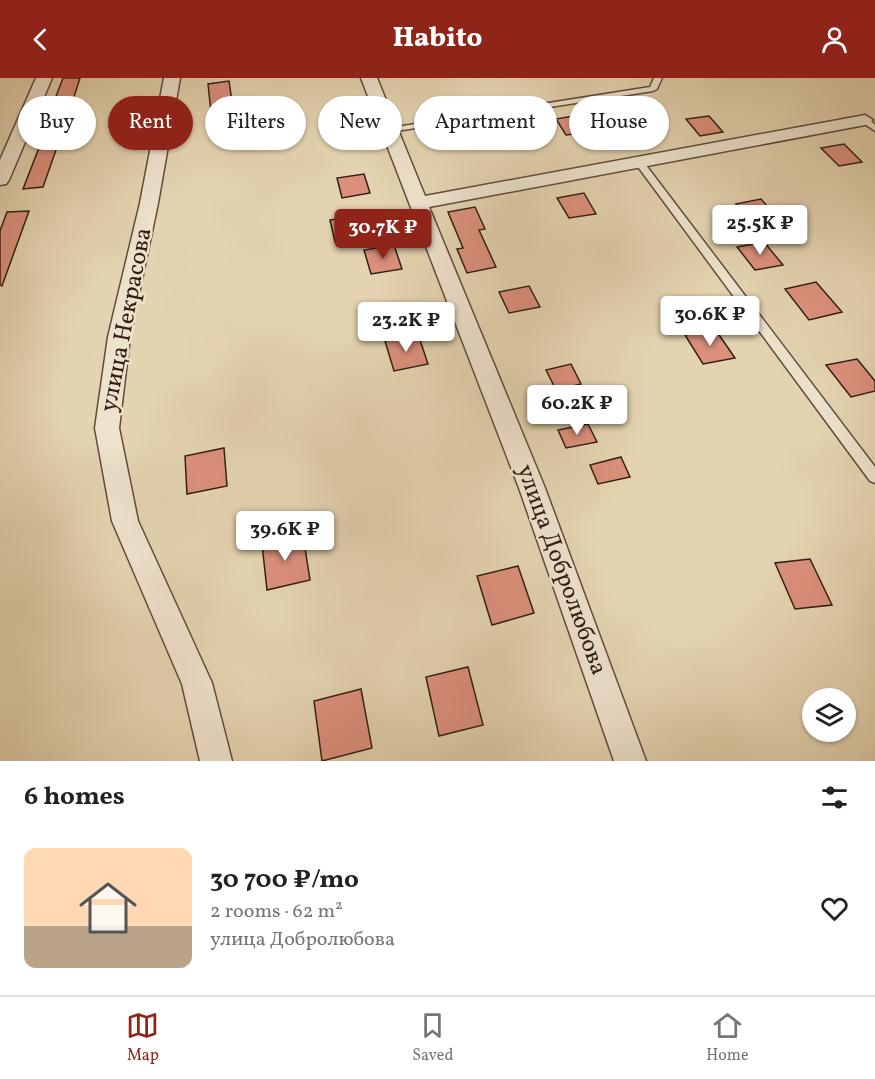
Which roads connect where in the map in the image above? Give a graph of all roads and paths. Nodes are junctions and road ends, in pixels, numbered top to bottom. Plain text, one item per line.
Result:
1 (44, 78) edge
2 (172, 78) edge
3 (369, 78) edge
4 (658, 78) edge
5 (376, 96) edge
6 (870, 124) edge
7 (402, 128) edge
8 (397, 150) edge
9 (639, 162) junction
10 (0, 180) edge
11 (417, 203) junction
12 (875, 477) edge
13 (216, 761) edge
14 (630, 761) edge

1 - 10 street
2 - 13 street, улица Некрасова
3 - 5 street, улица Добролюбова
4 - 7 lane
6 - 9 street
8 - 11 street, улица Добролюбова
9 - 11 street
9 - 12 lane
11 - 14 street, улица Добролюбова

